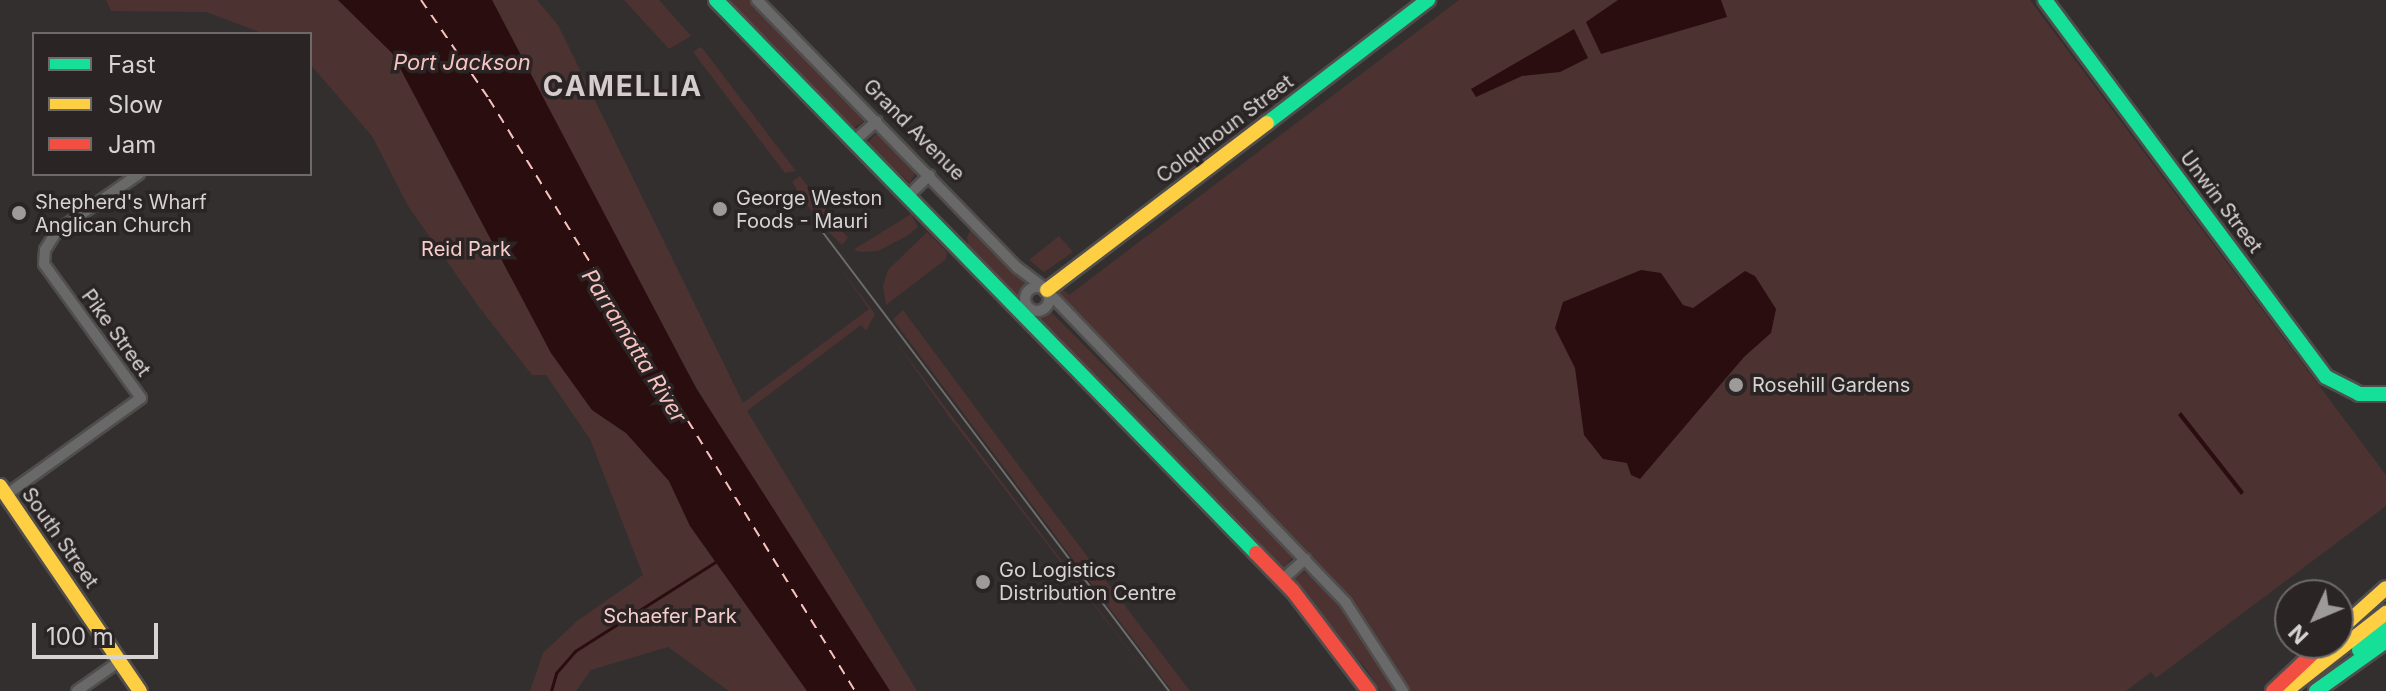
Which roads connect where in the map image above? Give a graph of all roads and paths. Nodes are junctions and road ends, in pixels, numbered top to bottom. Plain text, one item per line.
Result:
1 (716, 0) edge
2 (757, 0) edge
3 (1428, 0) edge
4 (2045, 0) edge
5 (877, 121) junction
6 (854, 141) junction
7 (930, 175) junction
8 (136, 176) edge
9 (908, 196) junction
10 (969, 259) junction
11 (1047, 290) junction
12 (1027, 309) junction
13 (1065, 356) junction
14 (2386, 394) edge
15 (3, 490) edge
16 (1305, 559) junction
17 (1283, 579) junction
18 (2386, 588) edge
19 (2386, 613) edge
20 (2354, 617) edge
21 (2386, 629) edge
22 (2386, 641) edge
23 (2307, 659) edge
24 (120, 661) junction
25 (77, 691) edge
26 (140, 691) edge
27 (1369, 691) edge
28 (1403, 691) edge
29 (2273, 691) edge
30 (2286, 691) edge
31 (2309, 691) edge
32 (2316, 691) edge

1 - 6 main road
2 - 5 street, Grand Avenue
3 - 11 main road, Colquhoun Street
4 - 14 main road, Unwin Street
5 - 6 street
5 - 7 street, Grand Avenue
6 - 9 main road
7 - 9 street
7 - 11 street, Grand Avenue
8 - 15 street, Pike Street
9 - 10 main road
10 - 12 street
10 - 13 main road
11 - 12 street
11 - 12 street
11 - 16 street, Grand Avenue
12 - 13 street
13 - 17 main road
15 - 24 main road, South Street
16 - 17 street
16 - 28 street, Grand Avenue
17 - 27 main road
18 - 20 main road
19 - 30 main road
21 - 31 main road
22 - 32 main road
23 - 29 main road
24 - 25 street
24 - 26 main road, South Street

